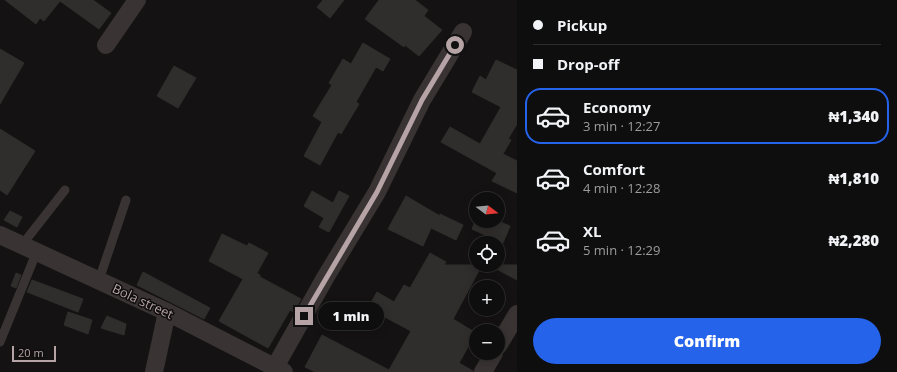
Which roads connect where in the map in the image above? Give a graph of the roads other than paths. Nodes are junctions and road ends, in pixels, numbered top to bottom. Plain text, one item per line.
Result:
1 (137, 0) edge
2 (463, 32) dead end
3 (106, 45) dead end
4 (65, 190) dead end
5 (126, 200) dead end
6 (0, 235) edge
7 (29, 248) junction
8 (99, 280) junction
9 (167, 312) junction
10 (517, 314) edge
11 (505, 334) edge
12 (0, 342) edge
13 (490, 360) edge
14 (279, 370) edge
15 (154, 372) edge
16 (483, 372) edge

1 - 3 street
2 - 14 street
4 - 7 lane
5 - 8 lane
6 - 7 street, Bola street
7 - 8 street, Bola street
7 - 12 lane
8 - 9 street, Bola street
9 - 14 street, Bola street
9 - 15 street
10 - 11 street
13 - 16 street

